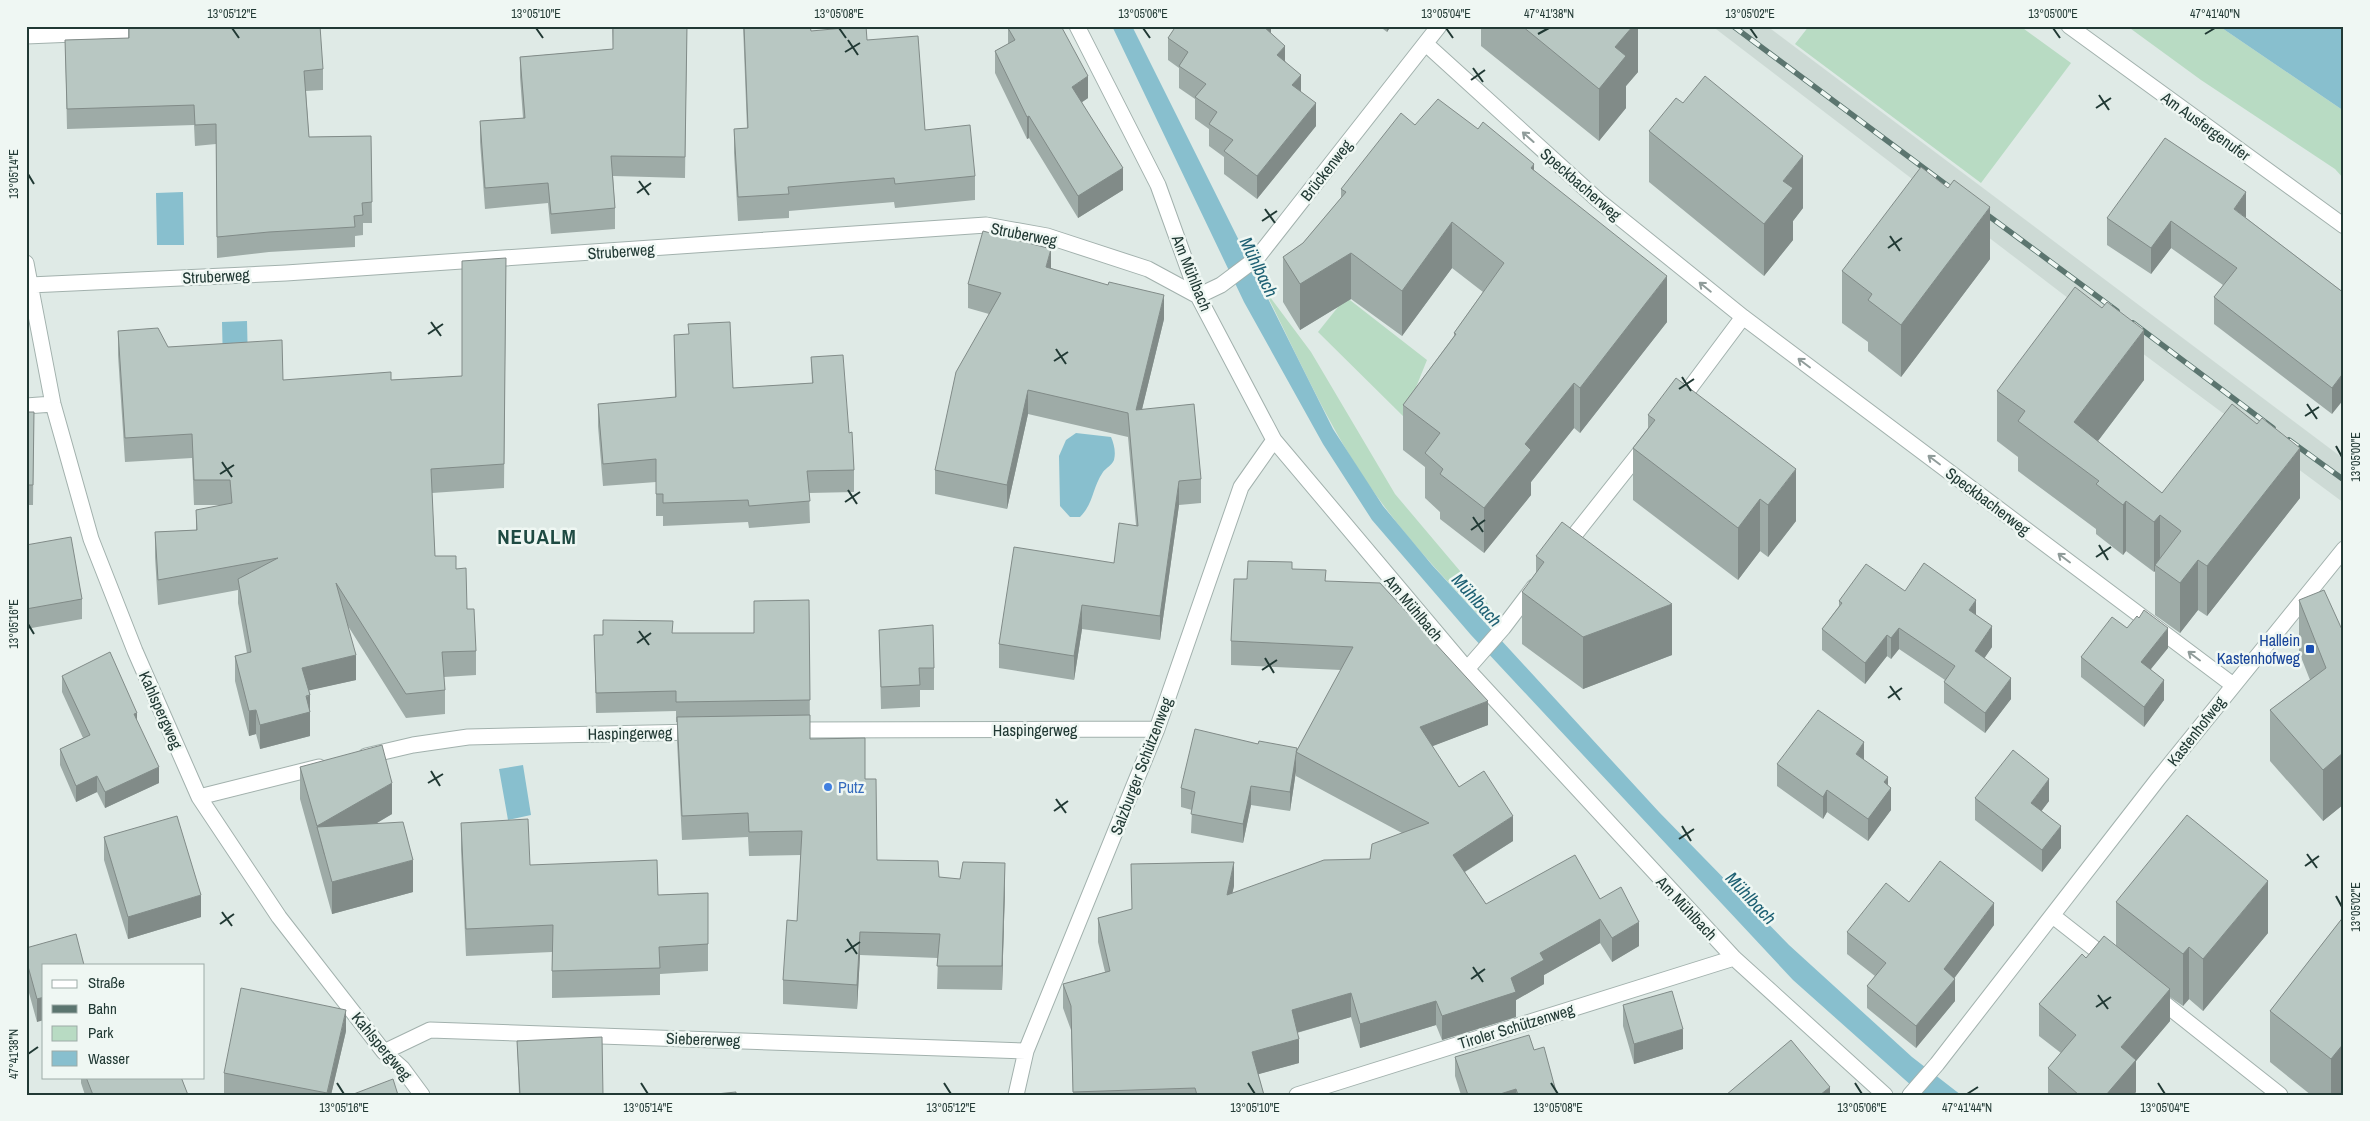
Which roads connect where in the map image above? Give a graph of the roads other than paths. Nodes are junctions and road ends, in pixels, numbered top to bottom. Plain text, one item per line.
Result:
1 (1077, 26) edge
2 (1439, 26) edge
3 (2069, 26) edge
4 (166, 30) edge
5 (26, 36) edge
6 (1426, 44) junction
7 (2344, 226) edge
8 (26, 263) edge
9 (30, 285) junction
10 (1198, 296) junction
11 (1743, 317) junction
12 (53, 404) junction
13 (26, 406) edge
14 (1670, 414) edge
15 (1652, 437) edge
16 (1274, 440) junction
17 (2343, 554) edge
18 (1556, 559) edge
19 (1544, 574) edge
20 (1466, 669) junction
21 (2232, 685) junction
22 (1157, 729) junction
23 (776, 730) edge
24 (707, 731) edge
25 (354, 758) edge
26 (337, 762) edge
27 (200, 797) junction
28 (2053, 916) junction
29 (1734, 958) junction
30 (2124, 972) edge
31 (2139, 984) edge
32 (1026, 1051) junction
33 (384, 1052) junction
34 (1912, 1092) edge
35 (422, 1095) edge
36 (1016, 1095) edge
37 (1297, 1095) edge
38 (1885, 1095) edge
39 (2280, 1095) edge

1 - 10 street, Am Mühlbach
2 - 6 street, Brückenweg
3 - 7 street, Am Ausfergenufer
4 - 5 street
6 - 10 street, Brückenweg
11 -> 6 street, Speckbacherweg
8 - 9 street, Kahlspergweg
9 - 10 street, Struberweg
9 - 12 street, Kahlspergweg
10 - 16 street, Am Mühlbach
11 - 14 street
21 -> 11 street, Speckbacherweg
12 - 13 street
12 - 27 street, Kahlspergweg
15 - 18 street
16 - 20 street, Am Mühlbach
16 - 22 street, Salzburger Schützenweg
17 - 21 street, Kastenhofweg
19 - 20 street
20 - 29 street, Am Mühlbach
21 - 28 street, Kastenhofweg
22 - 23 street, Haspingerweg
22 - 32 street, Salzburger Schützenweg
24 - 25 street, Haspingerweg
26 - 27 street
27 - 33 street, Kahlspergweg
28 - 30 street
28 - 34 street, Kastenhofweg
29 - 37 street, Tiroler Schützenweg
29 - 38 street, Am Mühlbach
31 - 39 street
32 - 33 street, Siebererweg
32 - 36 street, Salzburger Schützenweg
33 - 35 street, Kahlspergweg

